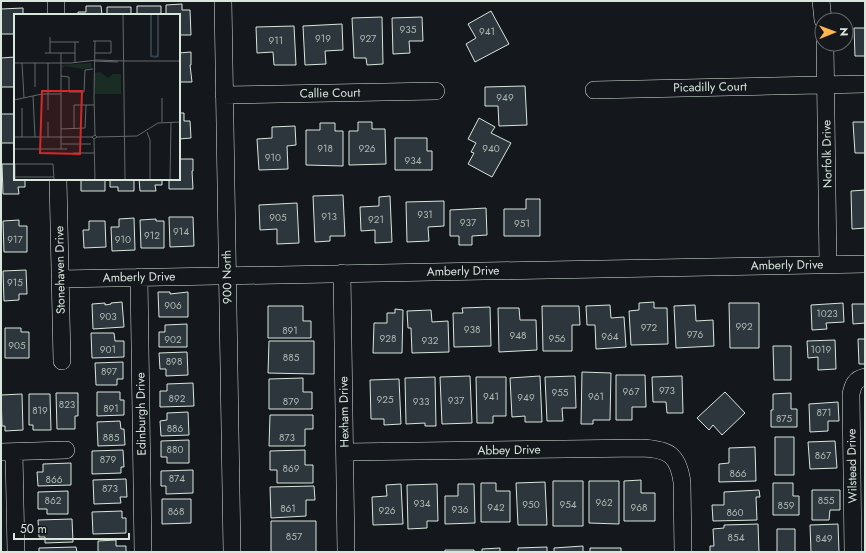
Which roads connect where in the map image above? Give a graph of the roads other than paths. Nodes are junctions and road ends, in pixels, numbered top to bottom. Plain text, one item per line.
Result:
1 (56, 1) edge
2 (223, 1) edge
3 (820, 1) edge
4 (822, 12) edge
5 (56, 14) edge
6 (825, 52) edge
7 (865, 84) edge
8 (826, 85) junction
9 (594, 90) dead end
10 (436, 91) dead end
11 (224, 95) junction
12 (58, 180) edge
13 (828, 264) junction
14 (865, 264) edge
15 (342, 273) junction
16 (228, 275) junction
17 (139, 277) junction
18 (60, 279) junction
19 (62, 361) dead end
20 (860, 379) edge
21 (66, 450) dead end
22 (7, 452) edge
23 (345, 452) junction
24 (16, 552) edge
25 (143, 552) edge
26 (232, 552) edge
27 (346, 552) edge
28 (683, 552) edge
29 (853, 552) edge

1 - 5 street
2 - 11 street, 900 North
3 - 4 street
6 - 8 street, Norfolk Drive
7 - 8 street, Picadilly Court
8 - 9 street, Picadilly Court
8 - 13 street, Norfolk Drive
10 - 11 street, Callie Court
11 - 16 street, 900 North
12 - 18 street, Stonehaven Drive
13 - 14 street, Amberly Drive
13 - 15 street, Amberly Drive
15 - 16 street, Amberly Drive
15 - 23 street, Hexham Drive
16 - 17 street, Amberly Drive
16 - 26 street, 900 North
17 - 18 street, Amberly Drive
17 - 25 street, Edinburgh Drive
18 - 19 street, Stonehaven Drive
20 - 29 street, Wilstead Drive
21 - 22 street
22 - 24 street
23 - 27 street, Hexham Drive
23 - 28 street, Abbey Drive

